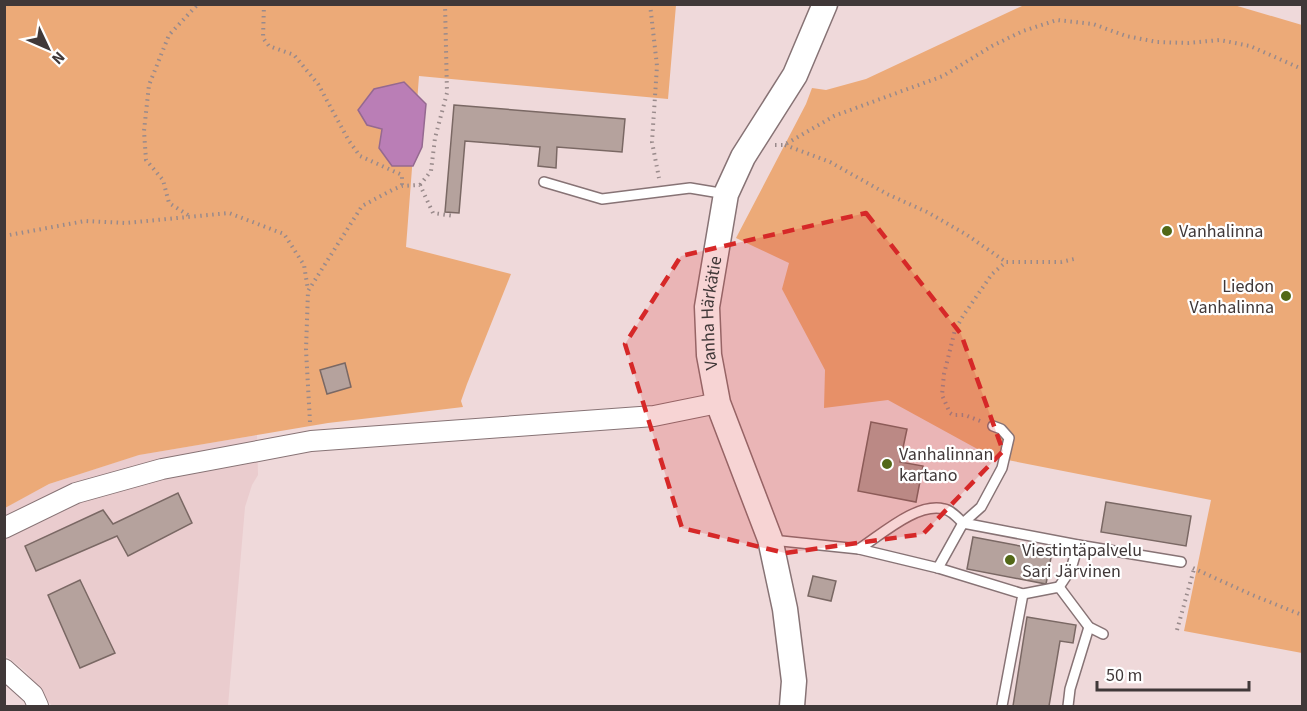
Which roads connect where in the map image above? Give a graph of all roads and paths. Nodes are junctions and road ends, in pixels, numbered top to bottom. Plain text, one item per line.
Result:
1 (198, 4) edge
2 (264, 4) edge
3 (446, 4) edge
4 (650, 4) edge
5 (825, 4) edge
6 (1302, 69) edge
7 (750, 145) junction
8 (784, 145) junction
9 (544, 182) dead end
10 (420, 185) junction
11 (402, 186) junction
12 (662, 193) junction
13 (726, 194) junction
14 (188, 216) junction
15 (454, 216) dead end
16 (4, 236) edge
17 (1074, 259) dead end
18 (1006, 262) junction
19 (308, 291) junction
20 (718, 403) junction
21 (993, 426) joint
22 (311, 441) junction
23 (963, 523) junction
24 (4, 528) edge
25 (770, 539) junction
26 (1078, 545) junction
27 (859, 549) junction
28 (1181, 562) joint
29 (938, 568) junction
30 (1194, 568) junction
31 (1059, 587) junction
32 (1023, 594) junction
33 (1302, 615) edge
34 (1089, 627) junction
35 (1177, 630) dead end
36 (1103, 634) dead end
37 (4, 669) edge
38 (38, 706) edge
39 (792, 706) edge
40 (1002, 706) edge
41 (1068, 706) edge

1 - 14 path
2 - 11 path
3 - 10 path
4 - 12 path
5 - 7 street, Vanha Härkätie
6 - 8 path
7 - 8 path
7 - 13 street, Vanha Härkätie
8 - 18 path
9 - 12 lane
10 - 11 path
10 - 15 path
11 - 19 path
12 - 13 lane
13 - 20 street, Vanha Härkätie
14 - 16 path
14 - 19 path
17 - 18 path
18 - 21 path
19 - 22 path
20 - 22 street
20 - 25 street, Vanha Härkätie
21 - 23 lane
22 - 24 street
23 - 26 lane
23 - 27 lane
23 - 29 lane
25 - 27 lane
25 - 39 street, Vanha Härkätie
26 - 28 lane
26 - 31 lane
27 - 29 lane
28 - 30 path
29 - 32 lane
30 - 33 path
30 - 35 path
31 - 32 lane
31 - 34 lane
32 - 40 lane
34 - 36 lane
34 - 41 lane
37 - 38 street

